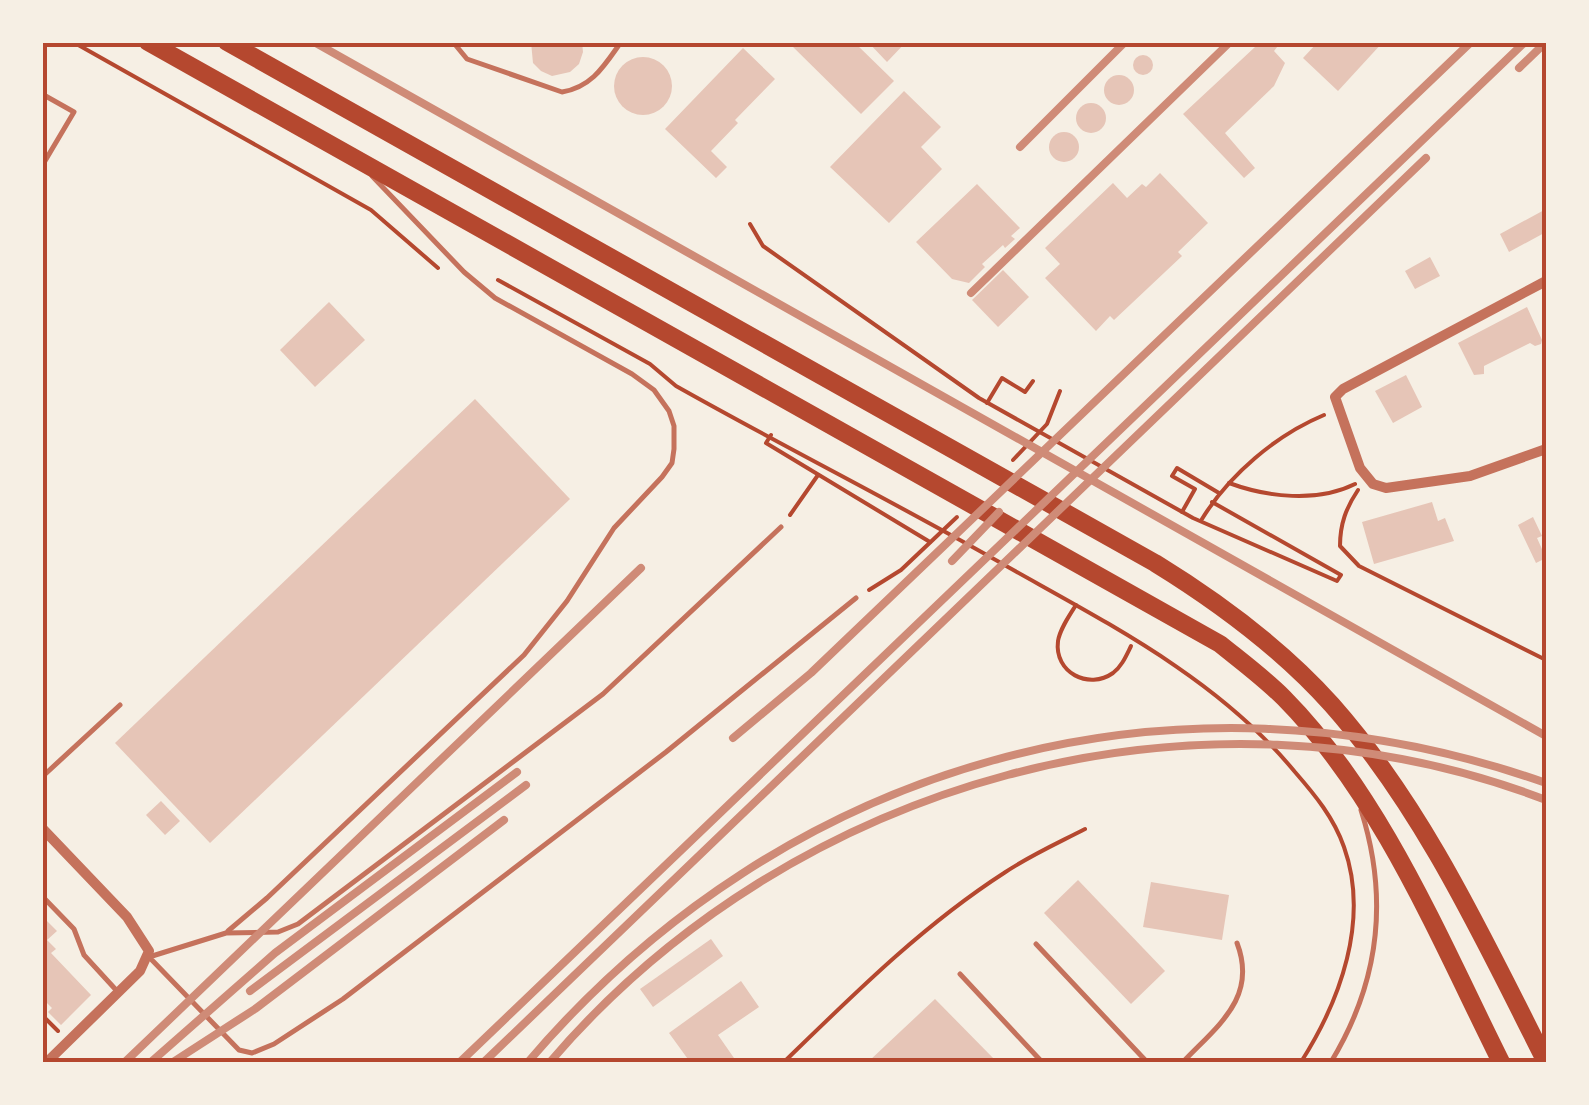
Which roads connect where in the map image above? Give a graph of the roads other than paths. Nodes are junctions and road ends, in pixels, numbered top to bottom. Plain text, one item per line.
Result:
1 (148, 42) edge
2 (227, 42) edge
3 (453, 42) edge
4 (621, 42) edge
5 (42, 94) edge
6 (355, 159) junction
7 (42, 166) edge
8 (1546, 281) edge
9 (1546, 449) edge
10 (781, 528) road end
11 (856, 598) dead end
12 (120, 705) dead end
13 (42, 777) edge
14 (1349, 780) junction
15 (42, 828) edge
16 (42, 896) edge
17 (226, 933) junction
18 (1237, 943) dead end
19 (1036, 944) dead end
20 (150, 957) junction
21 (960, 974) dead end
22 (118, 992) junction
23 (48, 1062) edge
24 (1042, 1062) edge
25 (1147, 1062) edge
26 (1182, 1062) edge
27 (1331, 1062) edge
28 (1501, 1062) edge
29 (1546, 1062) edge

1 - 6 main road
2 - 29 main road
3 - 4 lane
5 - 7 lane
6 - 14 main road
6 - 17 lane
8 - 9 street
10 - 17 lane
11 - 20 lane
12 - 13 lane
14 - 27 lane
14 - 28 main road
15 - 20 street
16 - 22 lane
17 - 20 lane
18 - 26 lane
19 - 25 lane
20 - 22 street
21 - 24 lane
22 - 23 street

